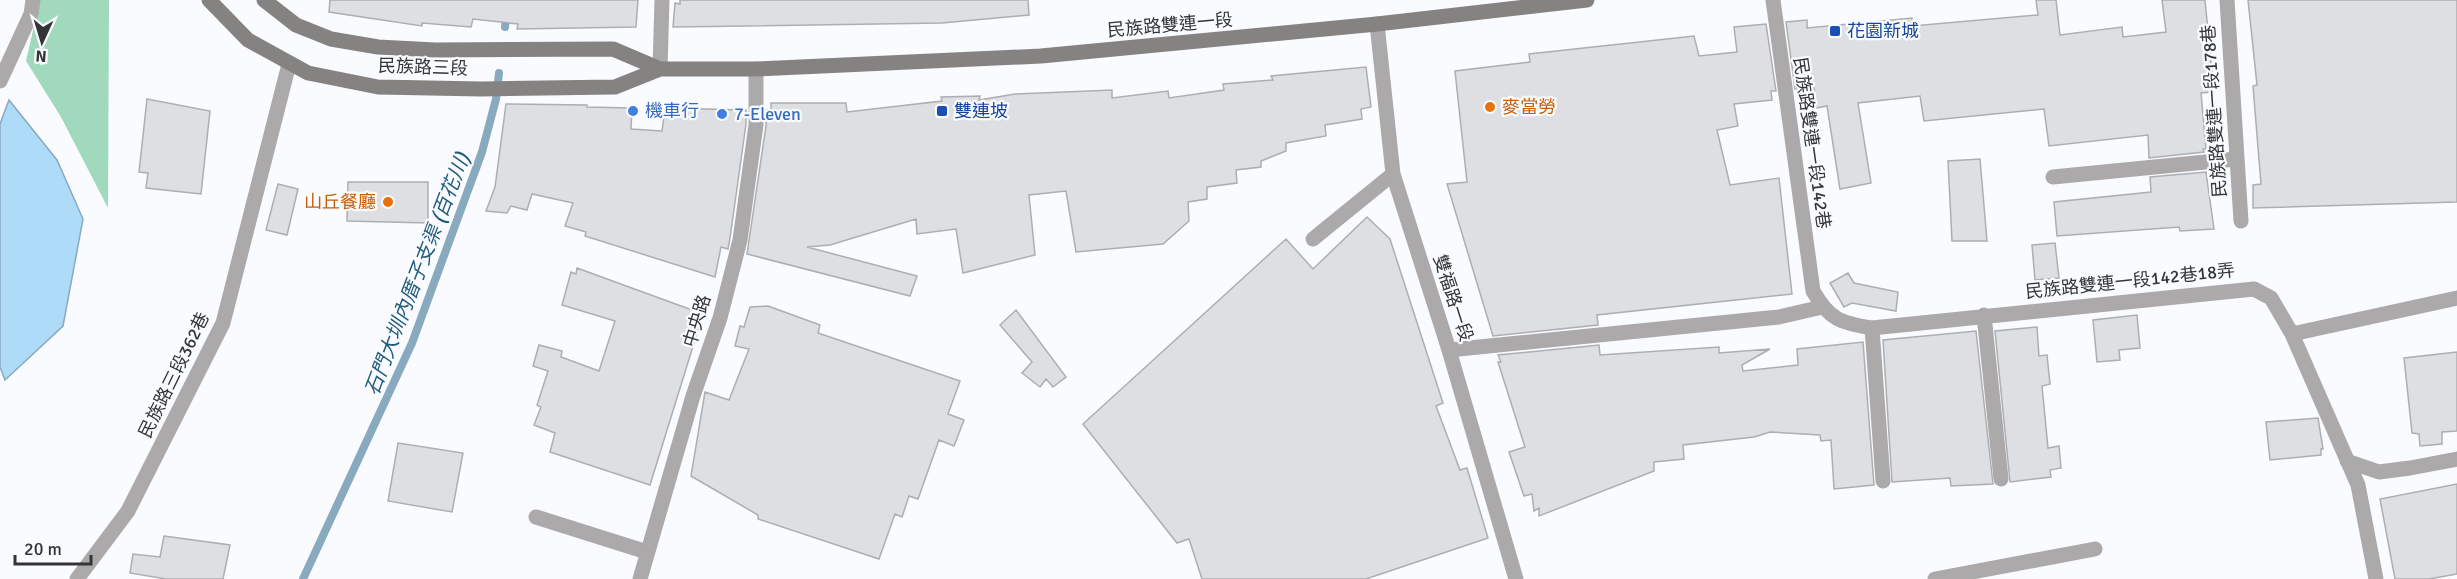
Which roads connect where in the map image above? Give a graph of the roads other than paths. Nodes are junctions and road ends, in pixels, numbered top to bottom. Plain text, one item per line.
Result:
1 (33, 0) edge
2 (209, 0) edge
3 (264, 0) edge
4 (662, 0) edge
5 (1587, 0) edge
6 (1773, 0) edge
7 (2227, 0) edge
8 (1377, 24) junction
9 (289, 64) junction
10 (660, 69) junction
11 (756, 69) junction
12 (0, 81) edge
13 (2236, 159) junction
14 (1392, 174) junction
15 (2053, 177) dead end
16 (2241, 221) dead end
17 (1313, 239) dead end
18 (1813, 291) joint
19 (2457, 298) edge
20 (1822, 307) junction
21 (1984, 315) junction
22 (1872, 328) junction
23 (2292, 334) junction
24 (1449, 351) junction
25 (2457, 459) edge
26 (2347, 461) junction
27 (2001, 479) dead end
28 (1883, 481) dead end
29 (536, 517) dead end
30 (2095, 549) dead end
31 (647, 552) junction
32 (77, 579) edge
33 (640, 579) edge
34 (1516, 579) edge
35 (1935, 579) edge
36 (2376, 579) edge

1 - 12 street
2 - 9 main road, 民族路三段
3 - 10 main road, 民族路三段
4 - 10 street
5 - 8 main road, 民族路雙連一段
6 - 18 street, 民族路雙連一段142巷
7 - 13 street, 民族路雙連一段178巷
8 - 11 main road, 民族路雙連一段
8 - 14 street, 雙福路一段
9 - 10 main road, 民族路三段
9 - 32 street, 民族路三段362巷
10 - 11 main road, 民族路三段
11 - 31 street, 中央路
13 - 15 street
13 - 16 street, 民族路雙連一段178巷
14 - 17 street
14 - 24 street, 雙福路一段
18 - 20 street, 民族路雙連一段142巷18弄
19 - 23 street
20 - 22 street, 民族路雙連一段142巷18弄
20 - 24 street
21 - 22 street, 民族路雙連一段142巷18弄
21 - 23 street, 民族路雙連一段142巷18弄
21 - 27 street
22 - 28 street
23 - 26 street, 民族路雙連一段142巷18弄
24 - 34 street, 雙福路一段
25 - 26 street
26 - 36 street, 民族路雙連一段142巷18弄
29 - 31 street
30 - 35 street
31 - 33 street, 中央路

